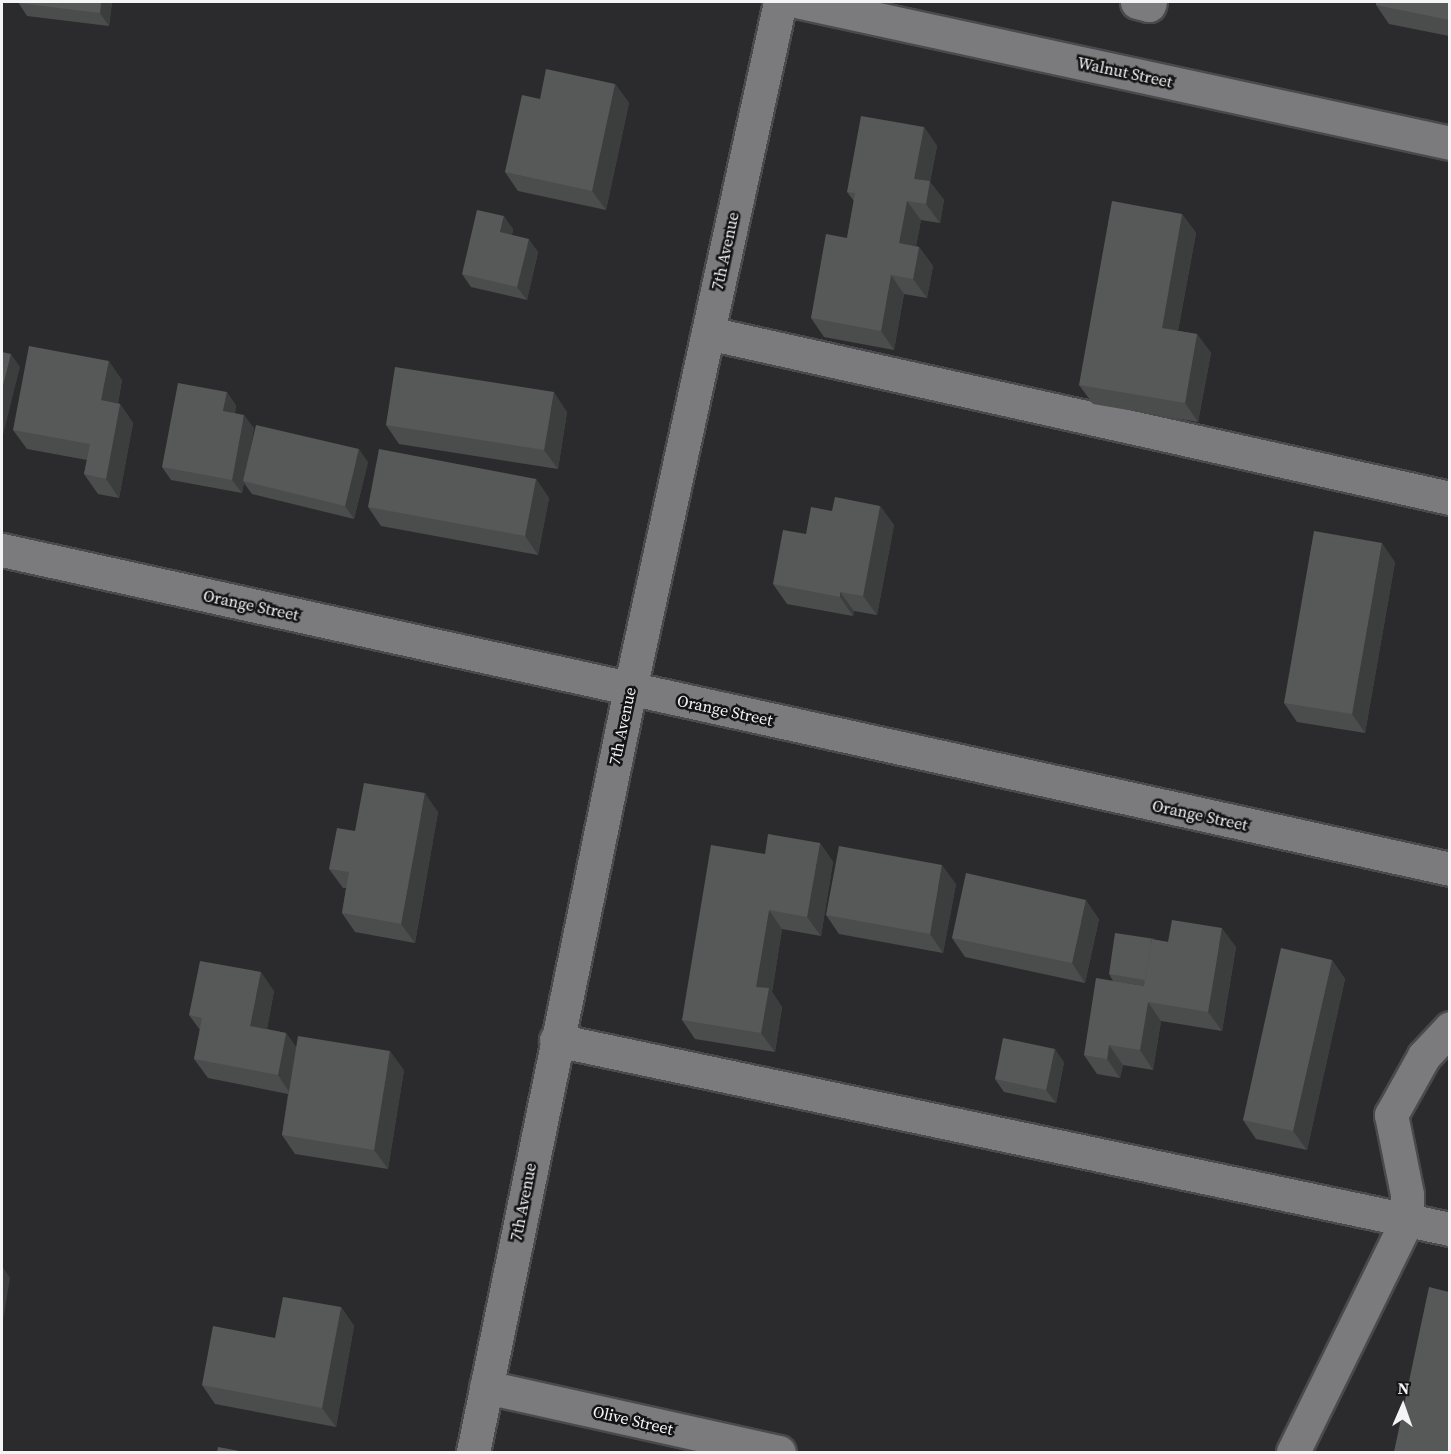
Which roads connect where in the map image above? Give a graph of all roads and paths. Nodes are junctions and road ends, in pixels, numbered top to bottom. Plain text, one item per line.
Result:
1 (780, 2) edge
2 (800, 2) edge
3 (1137, 2) edge
4 (1150, 2) edge
5 (1449, 143) edge
6 (708, 333) junction
7 (1449, 498) edge
8 (2, 550) edge
9 (630, 689) junction
10 (1449, 869) edge
11 (1449, 1028) edge
12 (556, 1040) junction
13 (1407, 1220) junction
14 (1449, 1229) edge
15 (486, 1387) junction
16 (472, 1452) edge
17 (779, 1452) edge
18 (1293, 1452) edge

1 - 6 street, 7th Avenue
2 - 5 street, Walnut Street
3 - 4 street
6 - 7 street
6 - 9 street, 7th Avenue
8 - 9 street, Orange Street
9 - 10 street, Orange Street
9 - 12 street, 7th Avenue
11 - 13 street
12 - 13 street
12 - 15 street, 7th Avenue
13 - 14 street
13 - 18 street
15 - 16 street, 7th Avenue
15 - 17 street, Olive Street

